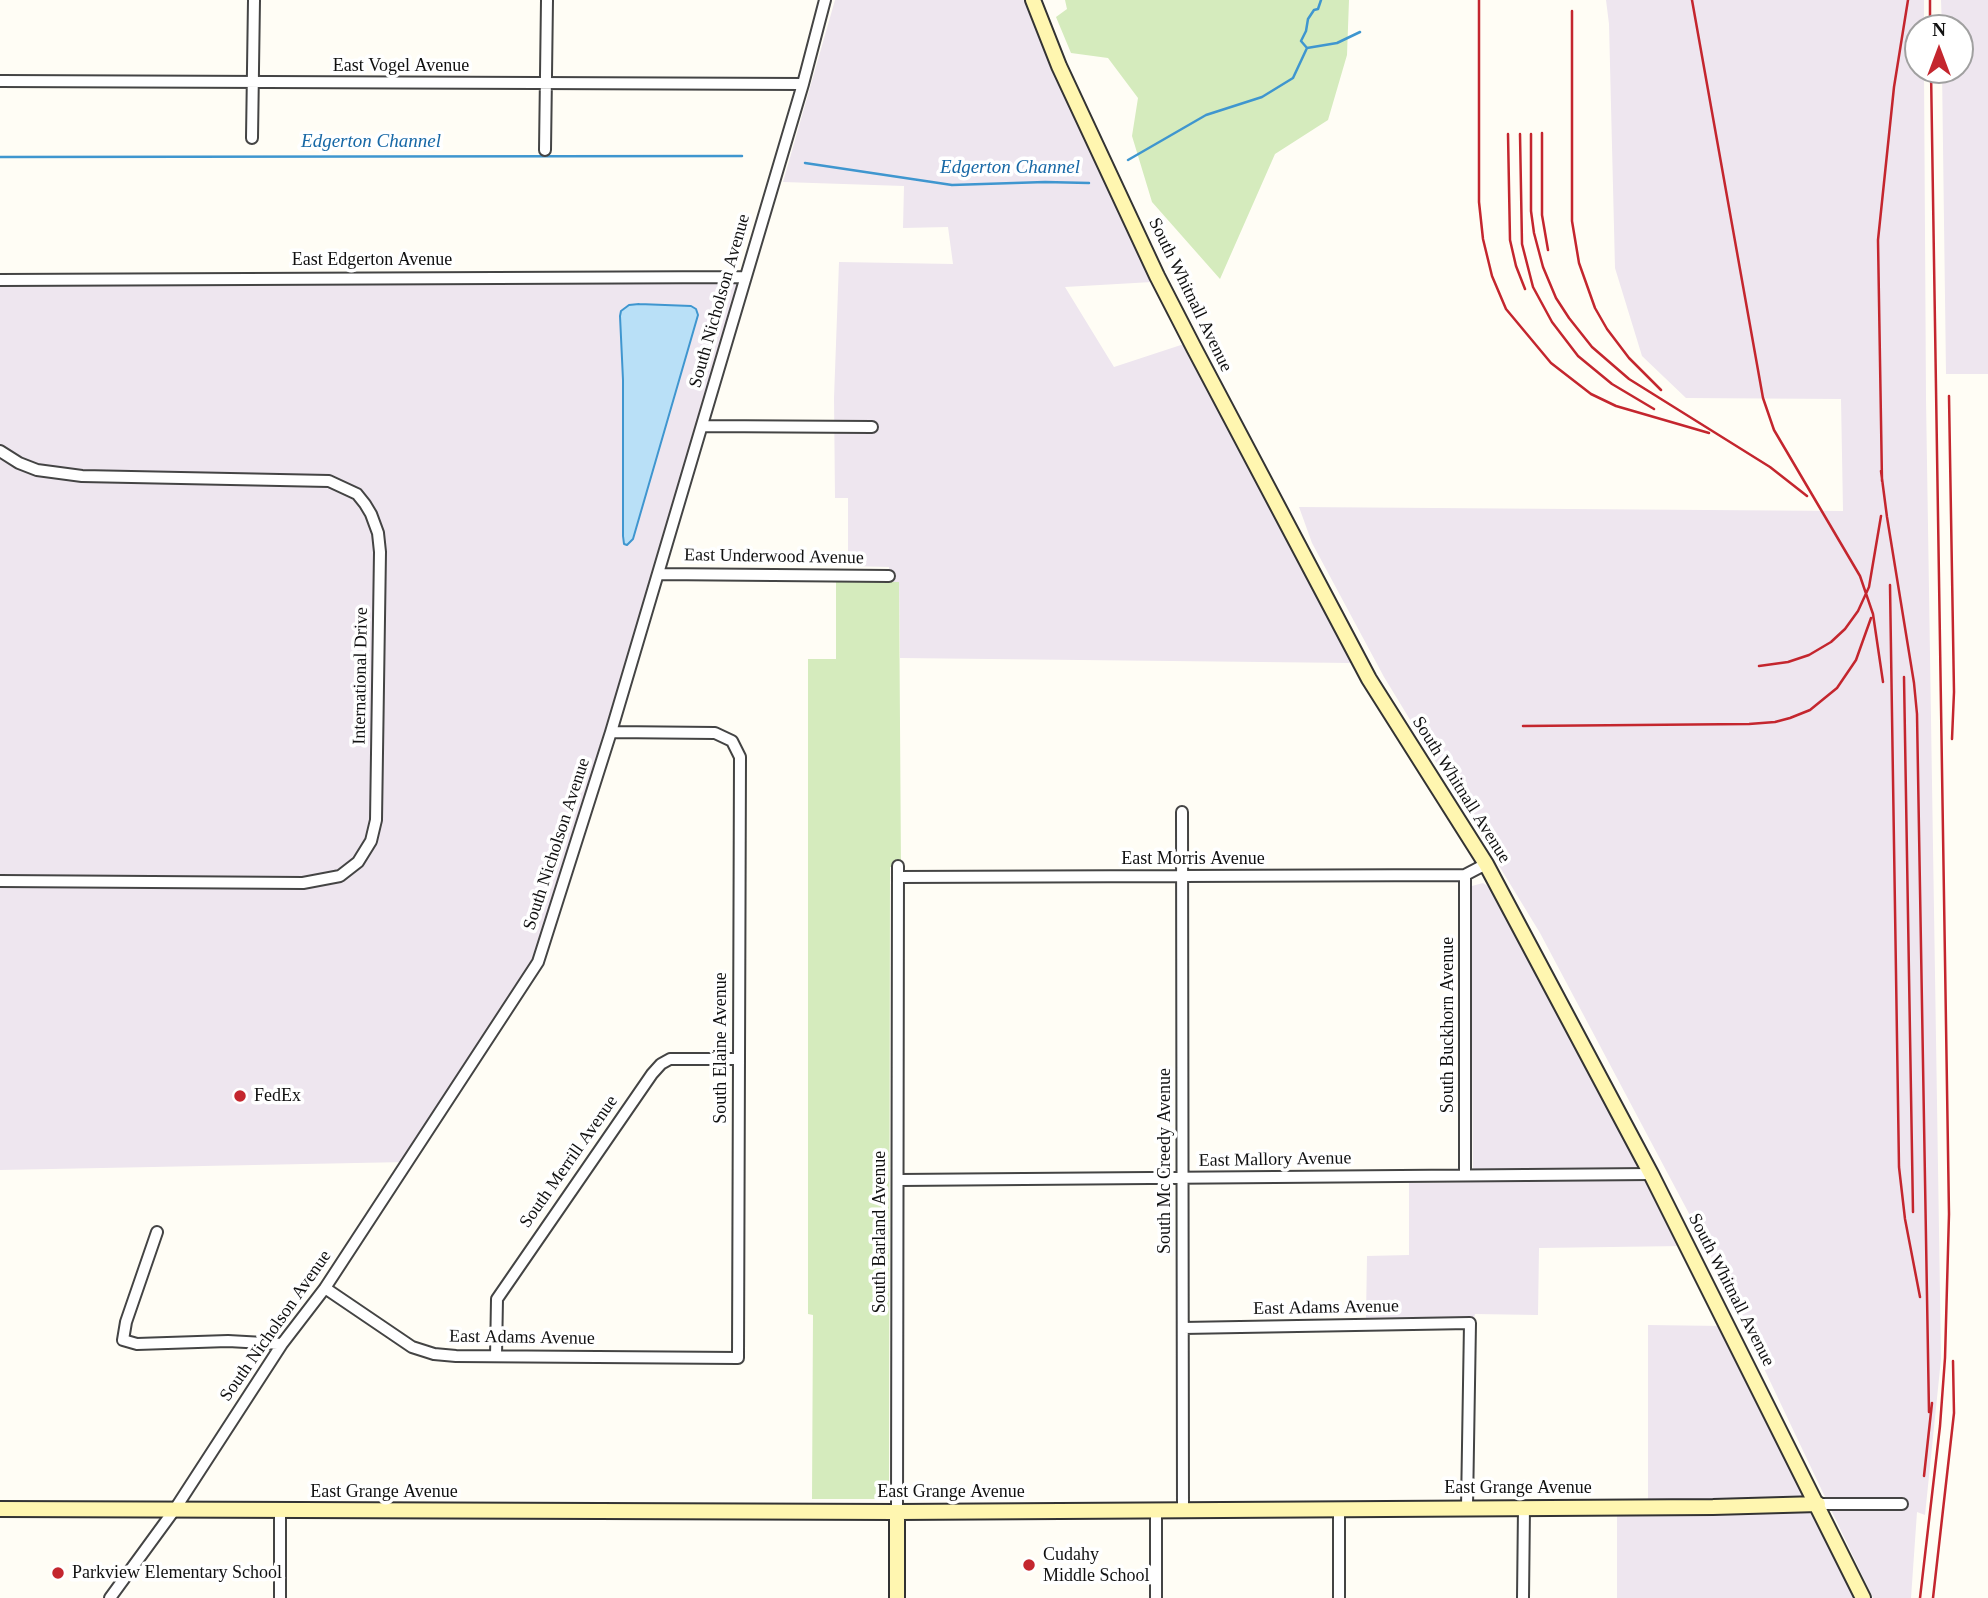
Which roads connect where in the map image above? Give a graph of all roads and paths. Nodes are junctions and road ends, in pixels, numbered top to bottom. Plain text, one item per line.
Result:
1 (254, 0) edge
2 (547, 0) edge
3 (825, 0) edge
4 (1033, 0) edge
5 (0, 81) edge
6 (254, 83) junction
7 (546, 84) junction
8 (803, 84) junction
9 (252, 138) dead end
10 (545, 150) dead end
11 (745, 277) junction
12 (0, 280) edge
13 (702, 426) junction
14 (872, 428) dead end
15 (0, 451) edge
16 (658, 574) junction
17 (889, 576) dead end
18 (611, 732) junction
19 (1182, 812) dead end
20 (1486, 864) junction
21 (898, 871) joint
22 (1465, 875) junction
23 (1182, 877) junction
24 (0, 881) edge
25 (738, 1059) junction
26 (1651, 1174) junction
27 (1465, 1175) junction
28 (1182, 1179) junction
29 (899, 1180) junction
30 (157, 1232) dead end
31 (325, 1288) junction
32 (1182, 1328) junction
33 (282, 1344) junction
34 (496, 1356) junction
35 (738, 1358) joint
36 (1818, 1504) junction
37 (1902, 1504) dead end
38 (1467, 1507) junction
39 (1524, 1507) junction
40 (1339, 1508) junction
41 (0, 1509) edge
42 (175, 1509) junction
43 (280, 1510) junction
44 (1156, 1510) junction
45 (1183, 1510) junction
46 (897, 1512) junction
47 (110, 1598) edge
48 (280, 1598) edge
49 (897, 1598) edge
50 (1156, 1598) edge
51 (1339, 1598) edge
52 (1523, 1598) edge
53 (1864, 1598) edge

1 - 6 street
2 - 7 street
3 - 8 street, South Nicholson Avenue
4 - 20 street, South Whitnall Avenue
5 - 6 street, East Vogel Avenue
6 - 7 street, East Vogel Avenue
6 - 9 street
7 - 8 street, East Vogel Avenue
7 - 10 street
8 - 11 street, South Nicholson Avenue
11 - 12 street, East Edgerton Avenue
11 - 13 street, South Nicholson Avenue
13 - 14 street
13 - 16 street, South Nicholson Avenue
15 - 24 street, International Drive
16 - 17 street, East Underwood Avenue
16 - 18 street, South Nicholson Avenue
18 - 25 street, South Elaine Avenue
18 - 31 street, South Nicholson Avenue
19 - 23 street, South Mc Creedy Avenue
20 - 22 street, East Morris Avenue
20 - 26 street, South Whitnall Avenue
21 - 23 street, East Morris Avenue
21 - 29 street, South Barland Avenue
22 - 23 street, East Morris Avenue
22 - 27 street, South Buckhorn Avenue
23 - 28 street, South Mc Creedy Avenue
25 - 34 street, South Merrill Avenue
25 - 35 street, South Elaine Avenue
26 - 27 street, East Mallory Avenue
26 - 36 street, South Whitnall Avenue
27 - 28 street, East Mallory Avenue
28 - 29 street, East Mallory Avenue
28 - 32 street, South Mc Creedy Avenue
29 - 46 street, South Barland Avenue
30 - 33 street
31 - 33 street, South Nicholson Avenue
31 - 34 street, East Adams Avenue
32 - 38 street, East Adams Avenue
32 - 45 street, South Mc Creedy Avenue
33 - 42 street, South Nicholson Avenue
34 - 35 street, East Adams Avenue
36 - 37 street, East Grange Avenue
36 - 39 street, East Grange Avenue
36 - 53 street, South Whitnall Avenue
38 - 39 street, East Grange Avenue
38 - 40 street, East Grange Avenue
39 - 52 street
40 - 45 street, East Grange Avenue
40 - 51 street
41 - 42 street, East Grange Avenue
42 - 43 street, East Grange Avenue
42 - 47 street, South Nicholson Avenue
43 - 46 street, East Grange Avenue
43 - 48 street
44 - 45 street, East Grange Avenue
44 - 46 street, East Grange Avenue
44 - 50 street
46 - 49 street, South Barland Avenue

